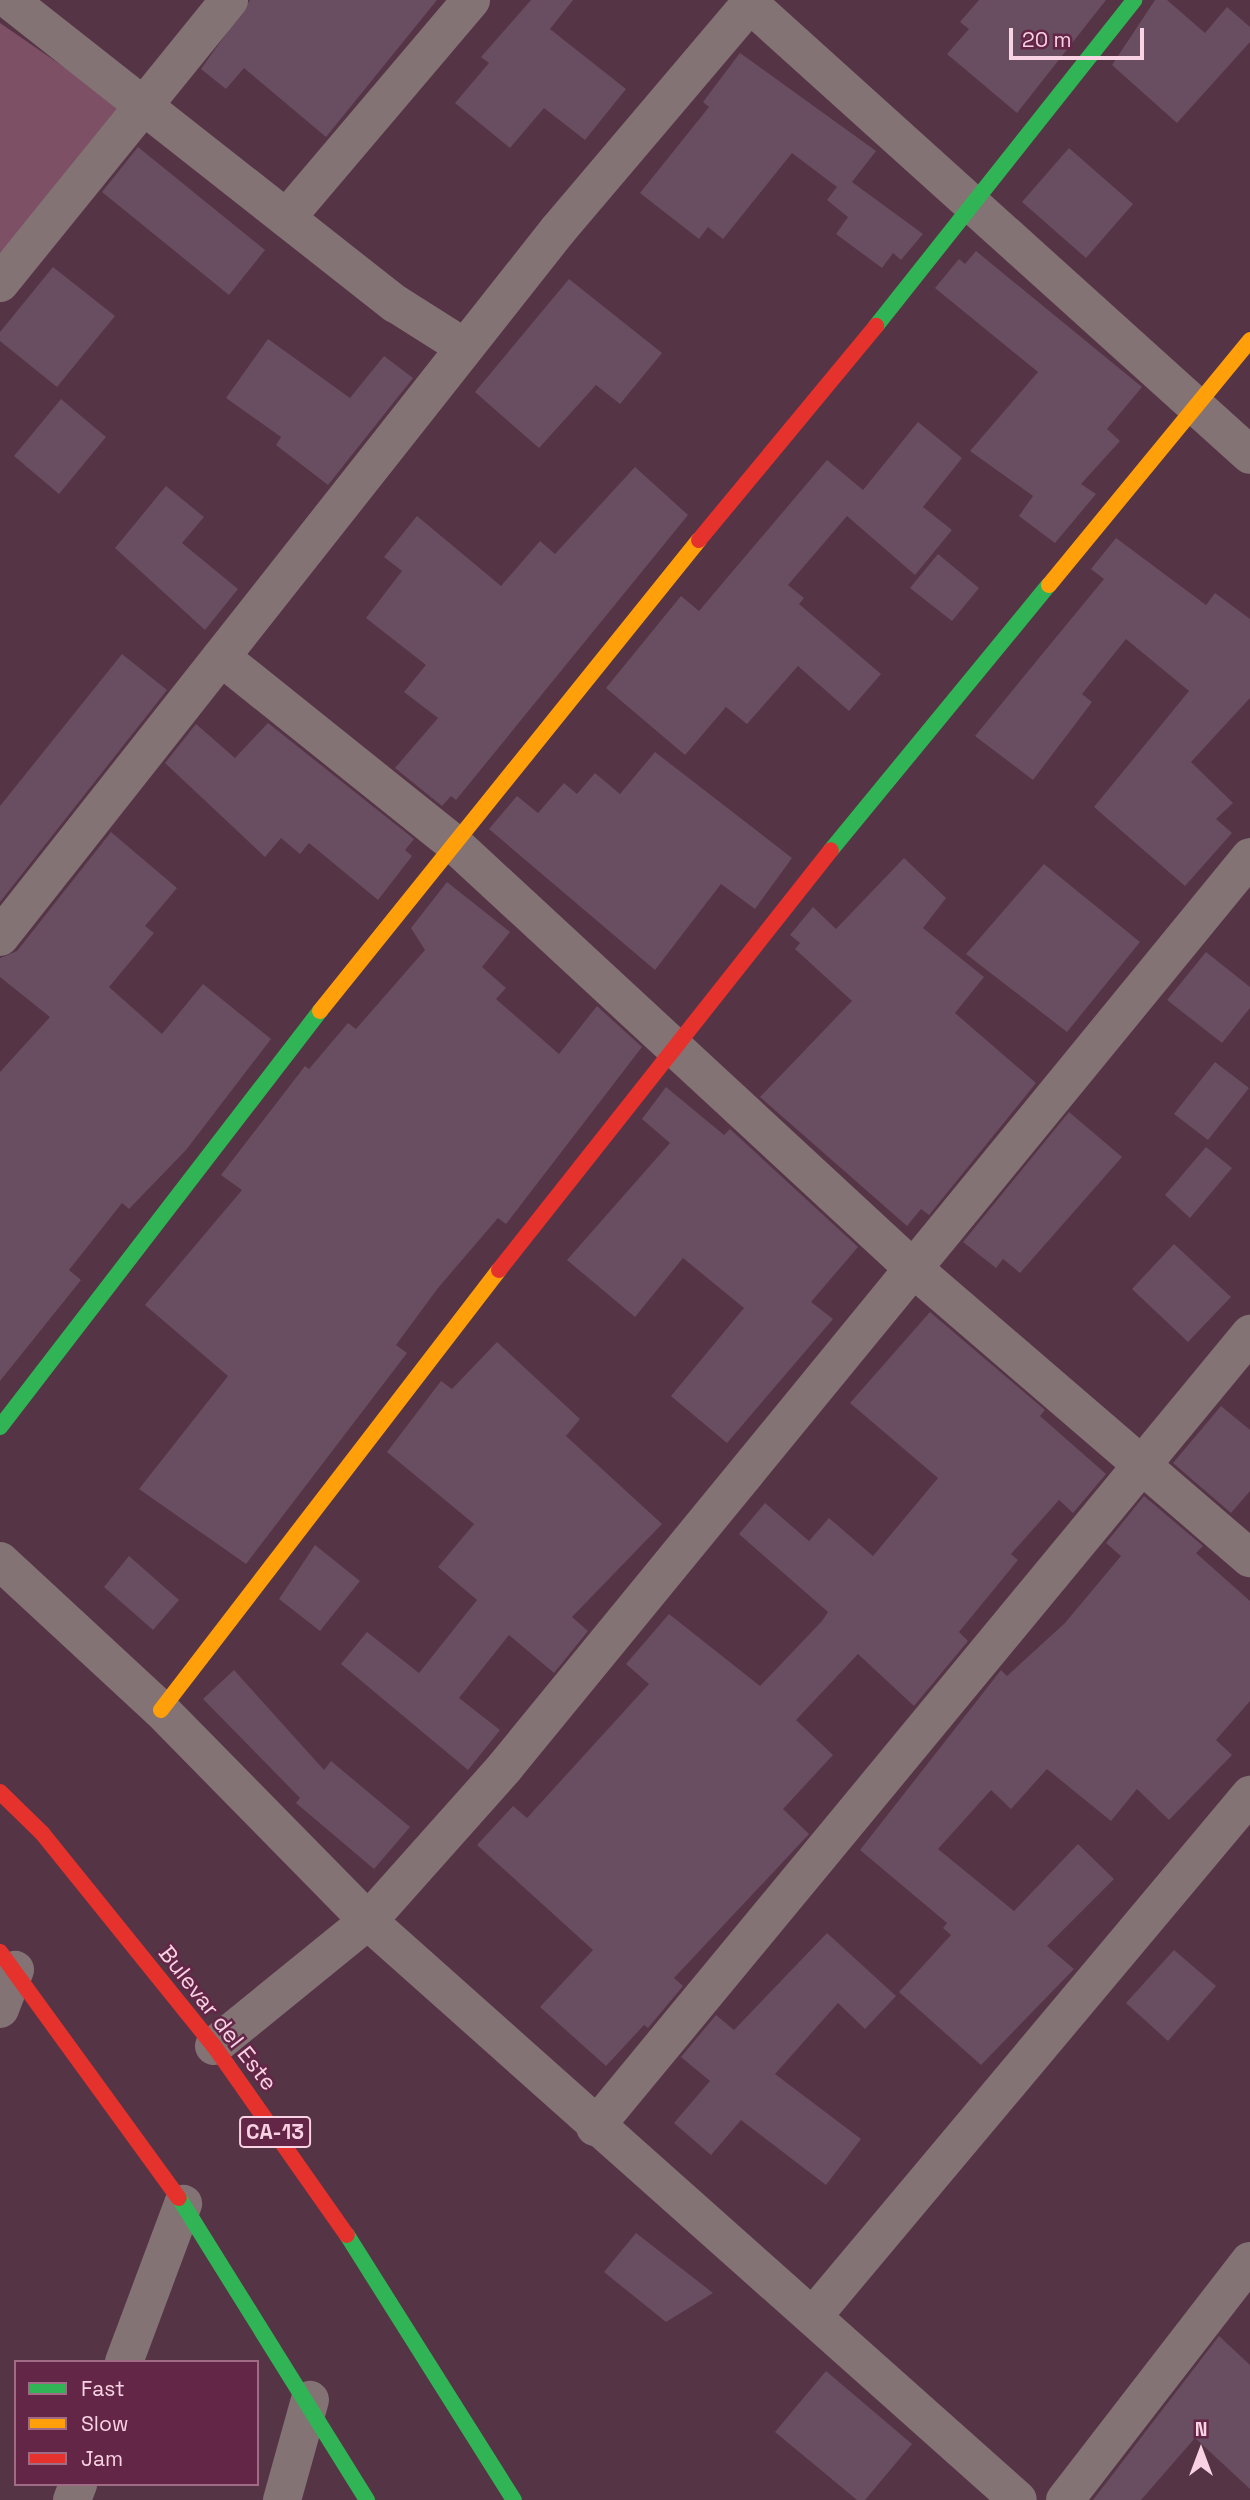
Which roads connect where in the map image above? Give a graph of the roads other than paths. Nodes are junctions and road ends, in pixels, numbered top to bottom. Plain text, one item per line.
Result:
1 (9, 0) edge
2 (229, 0) edge
3 (471, 0) edge
4 (1134, 0) edge
5 (752, 2) edge
6 (147, 105) junction
7 (971, 210) junction
8 (288, 216) junction
9 (0, 283) edge
10 (1250, 340) edge
11 (464, 347) junction
12 (1197, 407) junction
13 (1250, 455) edge
14 (221, 657) junction
15 (451, 841) junction
16 (1250, 857) edge
17 (0, 937) edge
18 (668, 1048) junction
19 (915, 1270) junction
20 (1250, 1334) edge
21 (0, 1427) edge
22 (1146, 1463) junction
23 (1250, 1558) edge
24 (0, 1561) edge
25 (161, 1710) junction
26 (0, 1792) edge
27 (1250, 1795) edge
28 (368, 1921) junction
29 (8, 1961) edge
30 (0, 2009) edge
31 (214, 2046) junction
32 (596, 2127) junction
33 (183, 2204) junction
34 (1250, 2261) edge
35 (814, 2315) junction
36 (125, 2360) edge
37 (310, 2400) junction
38 (282, 2500) edge
39 (366, 2500) edge
40 (514, 2500) edge
41 (1018, 2500) edge
42 (1065, 2500) edge

1 - 6 street
2 - 6 street
3 - 8 street
4 - 7 main road
5 - 7 street
5 - 11 street
6 - 8 street
6 - 9 street
7 - 12 street
7 - 15 main road
8 - 11 street
10 - 12 main road
11 - 14 street
12 - 13 street
12 - 18 main road
14 - 15 street
14 - 17 street
15 - 18 street
15 - 21 main road
16 - 19 street
18 - 19 street
18 - 25 main road
19 - 22 street
19 - 28 street
20 - 22 street
22 - 23 street
22 - 32 street
24 - 25 street
25 - 28 street
26 - 31 main road, Bulevar del Este / CA-13
27 - 35 street
28 - 31 street
28 - 32 street
29 - 30 street
29 - 33 main road
31 - 40 main road, Bulevar del Este / CA-13
32 - 35 street
33 - 36 street
33 - 37 main road
34 - 42 street
35 - 41 street
37 - 38 street
37 - 39 main road

